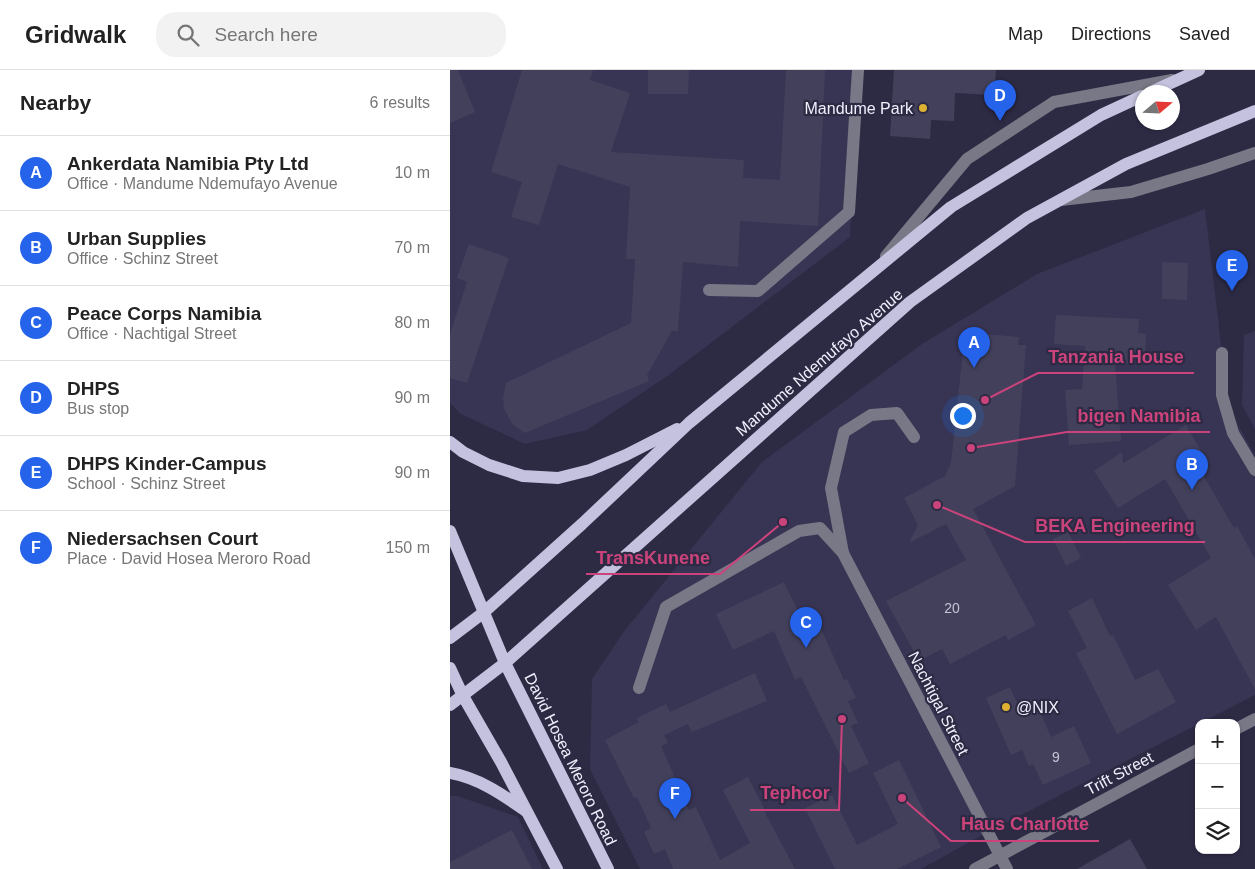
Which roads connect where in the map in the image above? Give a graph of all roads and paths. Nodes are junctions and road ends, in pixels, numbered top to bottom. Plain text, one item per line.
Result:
1 (858, 70) edge
2 (1199, 70) edge
3 (1184, 78) junction
4 (1168, 85) edge
5 (1135, 99) edge
6 (1255, 112) edge
7 (1255, 153) edge
8 (1061, 200) junction
9 (877, 268) junction
10 (708, 290) dead end
11 (1222, 353) dead end
12 (689, 423) junction
13 (914, 437) dead end
14 (450, 442) edge
15 (1255, 470) edge
16 (450, 531) edge
17 (843, 553) junction
18 (484, 613) junction
19 (450, 638) edge
20 (505, 663) junction
21 (450, 668) edge
22 (639, 688) dead end
23 (463, 696) junction
24 (450, 705) edge
25 (1255, 719) edge
26 (1240, 727) edge
27 (1195, 751) edge
28 (450, 774) edge
29 (528, 813) junction
30 (1000, 855) junction
31 (557, 869) edge
32 (608, 869) edge
33 (975, 869) edge
34 (1007, 869) edge

1 - 10 street
2 - 3 main road
3 - 4 main road
3 - 9 street
5 - 9 main road, Mandume Ndemufayo Avenue
6 - 8 main road, Mandume Ndemufayo Avenue
7 - 8 street
8 - 20 main road, Mandume Ndemufayo Avenue
9 - 12 main road, Mandume Ndemufayo Avenue
11 - 15 street
12 - 14 main road
12 - 18 main road, Mandume Ndemufayo Avenue
13 - 17 street
16 - 18 main road
17 - 22 street
17 - 30 street, Nachtigal Street
18 - 19 main road, Mandume Ndemufayo Avenue
18 - 20 main road, David Hosea Meroro Road
20 - 23 main road, Mandume Ndemufayo Avenue
20 - 32 main road, David Hosea Meroro Road
21 - 23 main road
23 - 24 main road, Mandume Ndemufayo Avenue
23 - 29 main road
25 - 26 street
27 - 30 street, Trift Street
28 - 29 main road
29 - 31 main road
30 - 33 street, Trift Street
30 - 34 street, Nachtigal Street

